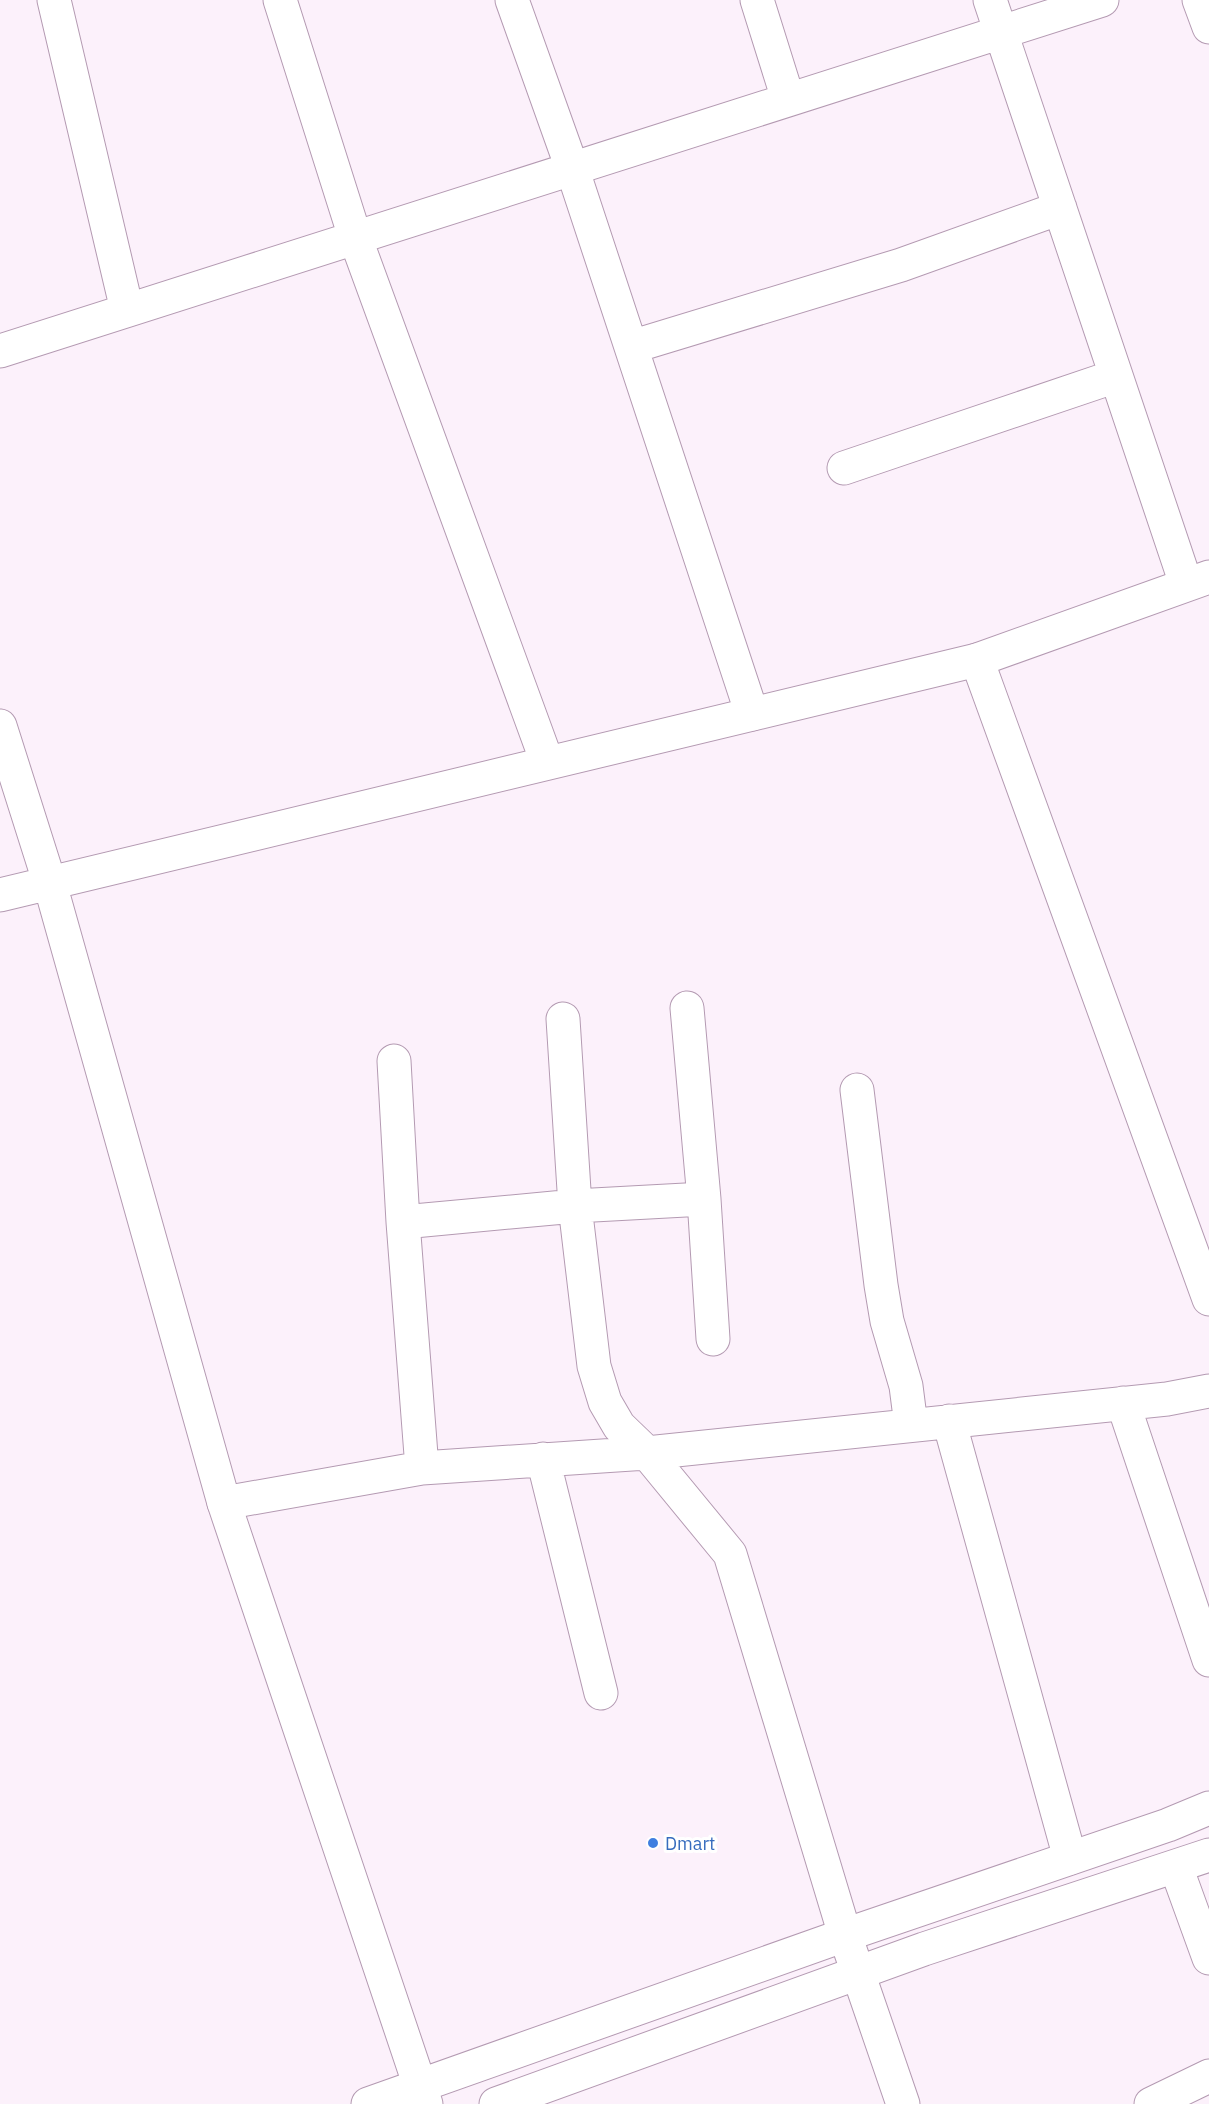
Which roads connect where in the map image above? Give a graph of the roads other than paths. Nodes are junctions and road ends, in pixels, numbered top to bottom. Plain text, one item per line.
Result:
1 (54, 0) edge
2 (280, 0) edge
3 (512, 0) edge
4 (757, 0) edge
5 (990, 0) edge
6 (1102, 0) edge
7 (1199, 0) edge
8 (1209, 27) edge
9 (1002, 34) junction
10 (788, 99) junction
11 (572, 168) junction
12 (1060, 208) junction
13 (355, 237) junction
14 (127, 310) junction
15 (631, 347) junction
16 (0, 351) edge
17 (1116, 376) junction
18 (844, 468) dead end
19 (1197, 580) edge
20 (977, 660) junction
21 (752, 714) junction
22 (0, 726) edge
23 (547, 762) junction
24 (50, 884) junction
25 (0, 895) edge
26 (687, 1008) dead end
27 (563, 1019) dead end
28 (394, 1061) dead end
29 (857, 1090) dead end
30 (704, 1199) junction
31 (575, 1206) junction
32 (403, 1222) junction
33 (1209, 1299) edge
34 (713, 1339) dead end
35 (1209, 1391) edge
36 (1123, 1403) junction
37 (949, 1421) junction
38 (911, 1425) junction
39 (647, 1453) junction
40 (543, 1459) junction
41 (422, 1468) junction
42 (224, 1503) junction
43 (1209, 1660) edge
44 (601, 1693) dead end
45 (1209, 1808) edge
46 (1209, 1855) edge
47 (1070, 1858) junction
48 (1176, 1867) junction
49 (845, 1935) junction
50 (1209, 1958) edge
51 (858, 1974) junction
52 (1209, 2076) edge
53 (422, 2095) edge
54 (368, 2104) edge
55 (496, 2104) edge
56 (903, 2104) edge
57 (1151, 2104) edge

1 - 14 street
2 - 13 street
3 - 11 street
4 - 10 street
5 - 9 street
6 - 9 street
7 - 8 street
9 - 10 street
9 - 12 street
10 - 11 street
11 - 13 street
11 - 15 street
12 - 15 street
12 - 17 street
13 - 14 street
13 - 23 street
14 - 16 street
15 - 21 street
17 - 18 street
17 - 19 street
19 - 20 street
20 - 21 street
20 - 33 street
21 - 23 street
22 - 24 street
23 - 24 street
24 - 25 street
24 - 42 street
26 - 30 street
27 - 31 street
28 - 32 street
29 - 38 street
30 - 31 street
30 - 34 street
31 - 32 street
31 - 39 street
32 - 41 street
35 - 36 street
36 - 37 street
36 - 43 street
37 - 38 street
37 - 47 street
38 - 39 street
39 - 40 street
39 - 49 street
40 - 41 street
40 - 44 street
41 - 42 street
42 - 53 street
45 - 47 street
46 - 48 street
47 - 49 street
48 - 50 street
48 - 51 street
49 - 51 street
49 - 53 street
51 - 55 street
51 - 56 street
52 - 57 street
53 - 54 street

